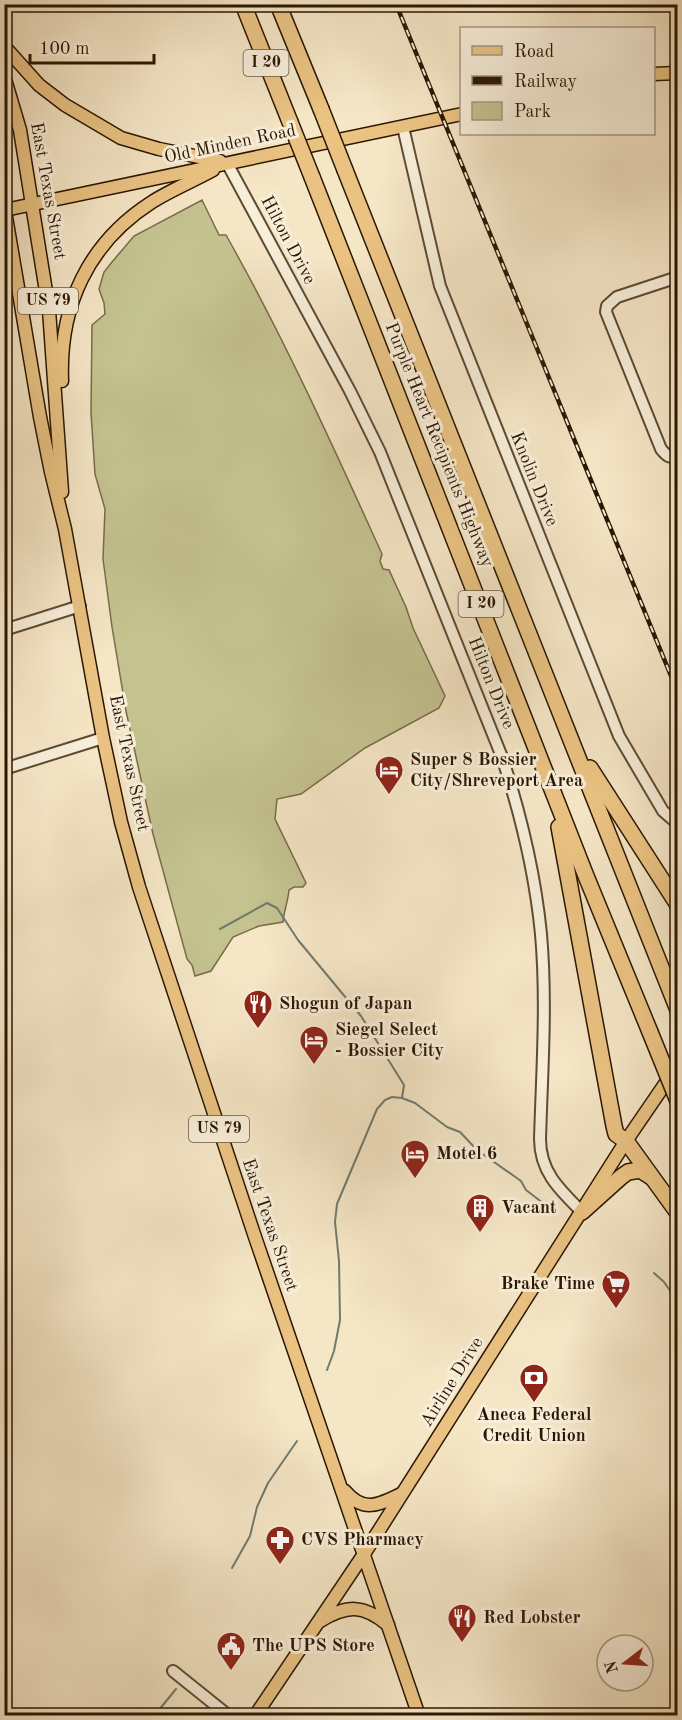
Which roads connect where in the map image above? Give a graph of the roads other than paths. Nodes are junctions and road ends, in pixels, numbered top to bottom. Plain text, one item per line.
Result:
1 (243, 4) edge
2 (279, 4) edge
3 (4, 46) edge
4 (678, 73) edge
5 (655, 74) edge
6 (4, 76) edge
7 (460, 114) edge
8 (402, 127) junction
9 (227, 163) junction
10 (32, 205) junction
11 (5, 208) edge
12 (678, 278) edge
13 (674, 457) edge
14 (61, 481) junction
15 (65, 529) junction
16 (80, 606) junction
17 (4, 630) edge
18 (542, 668) junction
19 (103, 738) junction
20 (537, 749) junction
21 (4, 769) edge
22 (678, 824) edge
23 (678, 905) edge
24 (675, 1004) edge
25 (678, 1065) edge
26 (678, 1101) edge
27 (626, 1142) junction
28 (664, 1191) junction
29 (582, 1212) junction
30 (678, 1213) edge
31 (342, 1487) junction
32 (402, 1493) junction
33 (364, 1554) junction
34 (316, 1624) junction
35 (388, 1624) junction
36 (173, 1671) dead end
37 (229, 1716) edge
38 (255, 1716) edge
39 (419, 1716) edge

1 - 20 highway, Purple Heart Recipients Highway / I 20, bridge
2 - 18 highway, Purple Heart Recipients Highway / I 20, bridge
3 - 9 main road
4 - 5 main road
6 - 10 main road, East Texas Street / US 79
7 - 8 main road, Old Minden Road
8 - 9 main road, Old Minden Road
8 - 22 street, Knolin Drive
9 - 10 main road, Old Minden Road
9 - 14 main road
9 - 29 street, Hilton Drive
10 - 11 main road, Old Minden Road
10 - 14 main road, East Texas Street / US 79
11 - 15 main road, East Texas Street / US 79
12 - 13 street
14 - 15 main road, East Texas Street / US 79
15 - 16 main road, East Texas Street / US 79
16 - 17 street
16 - 19 main road, East Texas Street / US 79
18 - 23 highway
18 - 24 highway, Purple Heart Recipients Highway / I 20
19 - 21 street
19 - 31 main road, East Texas Street / US 79
20 - 26 highway, Purple Heart Recipients Highway / I 20, bridge
20 - 27 highway
25 - 27 main road, Airline Drive
27 - 28 highway
27 - 29 main road, Airline Drive
28 - 29 highway
28 - 30 highway
29 - 32 main road, Airline Drive
31 - 32 main road
31 - 33 main road, East Texas Street / US 79
32 - 33 main road, Airline Drive
33 - 34 main road, Airline Drive
33 - 35 main road, East Texas Street / US 79
34 - 35 main road
34 - 38 main road, Airline Drive
35 - 39 main road, East Texas Street / US 79
36 - 37 street

